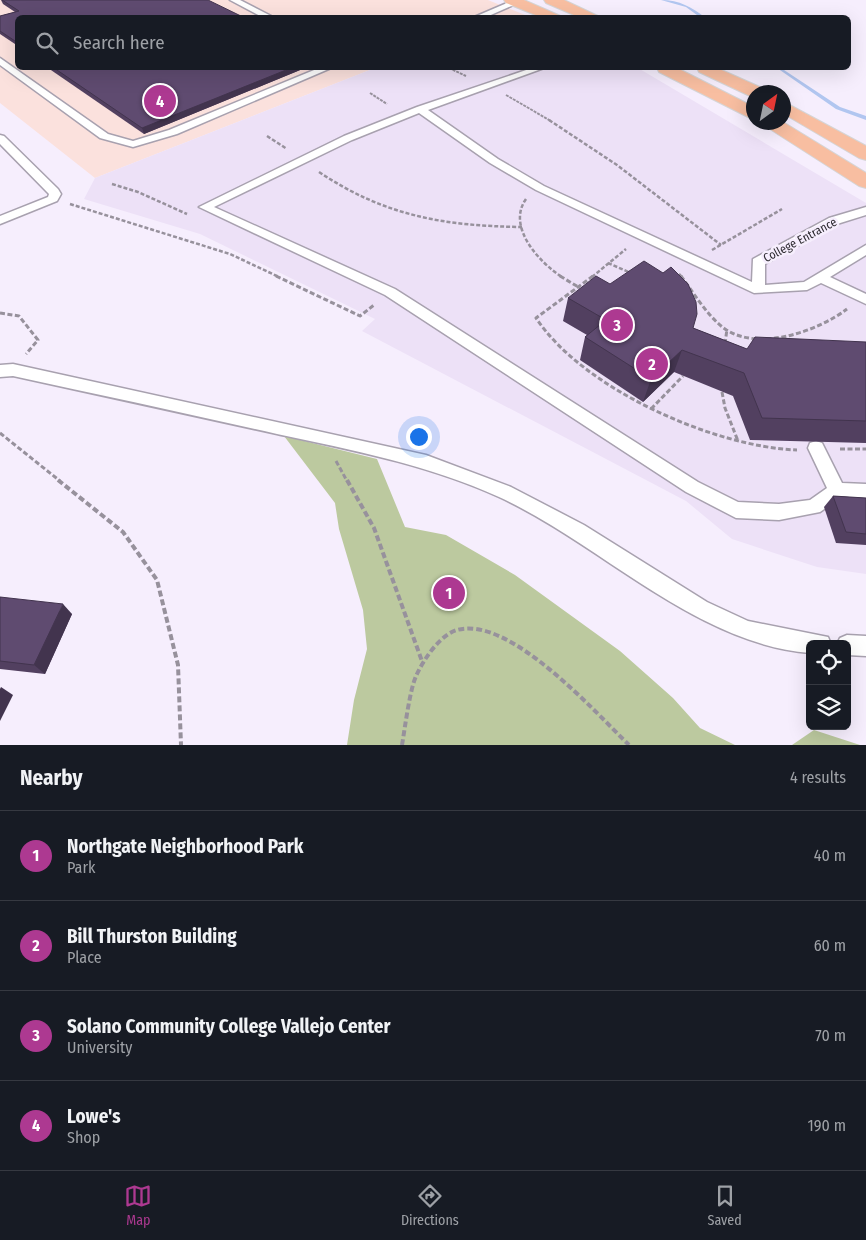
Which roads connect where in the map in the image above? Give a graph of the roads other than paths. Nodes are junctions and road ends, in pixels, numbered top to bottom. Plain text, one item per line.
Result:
1 (234, 0) edge
2 (551, 0) edge
3 (516, 1) edge
4 (266, 15) edge
5 (483, 15) edge
6 (551, 15) edge
7 (588, 15) edge
8 (0, 61) edge
9 (321, 70) edge
10 (534, 70) edge
11 (669, 70) edge
12 (709, 70) edge
13 (746, 87) edge
14 (420, 109) junction
15 (791, 110) edge
16 (746, 111) edge
17 (782, 130) edge
18 (0, 138) edge
19 (866, 154) edge
20 (866, 182) edge
21 (866, 211) edge
22 (0, 220) edge
23 (866, 249) edge
24 (821, 278) junction
25 (759, 290) junction
26 (866, 299) edge
27 (0, 371) edge
28 (816, 448) road end
29 (837, 490) junction
30 (866, 491) edge
31 (806, 643) edge
32 (851, 645) edge
33 (866, 646) edge

1 - 4 lane
2 - 7 main road
3 - 5 lane
3 - 6 main road
8 - 9 lane
10 - 14 lane
11 - 16 main road
12 - 13 main road
14 - 25 lane
14 - 29 lane
15 - 19 main road
17 - 20 main road
18 - 22 lane
21 - 25 lane, College Entrance
23 - 24 lane
24 - 25 lane
24 - 26 lane
27 - 31 lane
28 - 29 lane
29 - 30 lane
32 - 33 lane

